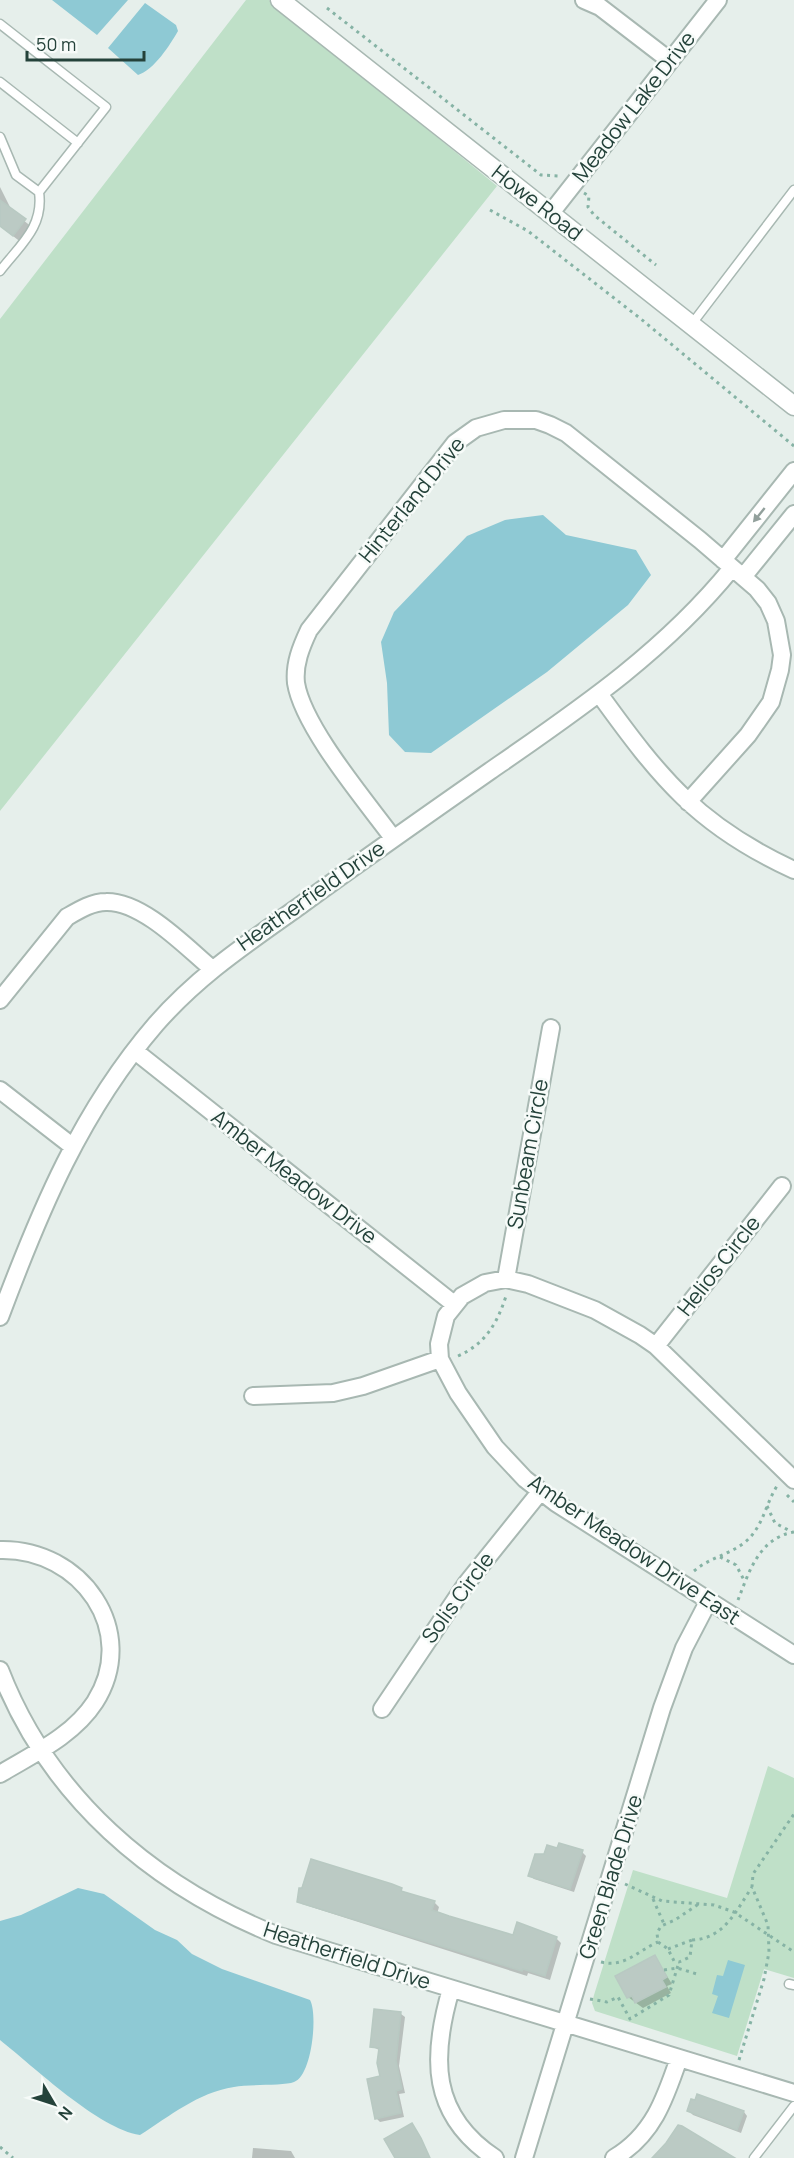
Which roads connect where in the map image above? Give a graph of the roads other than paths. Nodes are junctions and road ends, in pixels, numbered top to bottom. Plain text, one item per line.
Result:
1 (280, 0) edge
2 (584, 0) edge
3 (718, 0) edge
4 (0, 24) edge
5 (669, 60) junction
6 (0, 82) edge
7 (0, 137) edge
8 (78, 143) junction
9 (794, 190) edge
10 (39, 192) junction
11 (550, 214) junction
12 (0, 271) edge
13 (691, 325) junction
14 (794, 406) edge
15 (794, 471) edge
16 (794, 514) edge
17 (733, 568) junction
18 (600, 695) junction
19 (688, 802) junction
20 (393, 838) junction
21 (794, 870) edge
22 (211, 968) junction
23 (0, 1000) edge
24 (551, 1028) dead end
25 (135, 1051) junction
26 (0, 1090) edge
27 (72, 1146) junction
28 (782, 1186) dead end
29 (506, 1279) junction
30 (454, 1304) junction
31 (0, 1317) edge
32 (656, 1346) junction
33 (440, 1359) junction
34 (253, 1396) dead end
35 (794, 1480) edge
36 (540, 1492) junction
37 (0, 1550) edge
38 (709, 1600) junction
39 (794, 1655) edge
40 (0, 1670) edge
41 (382, 1709) dead end
42 (41, 1750) junction
43 (0, 1774) edge
44 (452, 1989) junction
45 (566, 2023) junction
46 (679, 2058) junction
47 (794, 2093) edge
48 (794, 2106) edge
49 (495, 2158) edge
50 (524, 2158) edge
51 (614, 2158) edge
52 (754, 2158) edge

1 - 11 street, Howe Road
2 - 5 street
3 - 5 street, Meadow Lake Drive
4 - 8 lane
5 - 11 street, Meadow Lake Drive
6 - 8 lane
7 - 10 lane
8 - 10 lane
9 - 13 lane
10 - 12 lane
11 - 13 street, Howe Road
13 - 14 street, Howe Road
15 -> 17 street, Heatherfield Drive
16 - 17 street, Heatherfield Drive
17 - 18 street, Heatherfield Drive
17 - 19 street, Hinterland Drive
17 - 20 street, Hinterland Drive
18 - 19 street
18 - 20 street, Heatherfield Drive
19 - 21 street
20 - 22 street, Heatherfield Drive
22 - 23 street
22 - 25 street, Heatherfield Drive
24 - 29 street, Sunbeam Circle
25 - 27 street, Heatherfield Drive
25 - 30 street, Amber Meadow Drive
26 - 27 street
27 - 31 street, Heatherfield Drive
28 - 32 street, Helios Circle
29 - 30 street
29 - 32 street
30 - 33 street
32 - 35 street
33 - 34 street
33 - 36 street, Amber Meadow Drive East
36 - 38 street, Amber Meadow Drive East
36 - 41 street, Solis Circle
37 - 42 street
38 - 39 street, Amber Meadow Drive East
38 - 45 street, Green Blade Drive
40 - 42 street, Heatherfield Drive
42 - 43 street
42 - 44 street, Heatherfield Drive
44 - 45 street, Heatherfield Drive
44 - 49 street
45 - 46 street, Heatherfield Drive
45 - 50 street, Green Blade Drive
46 - 47 street, Heatherfield Drive
46 - 51 street
48 - 52 lane

